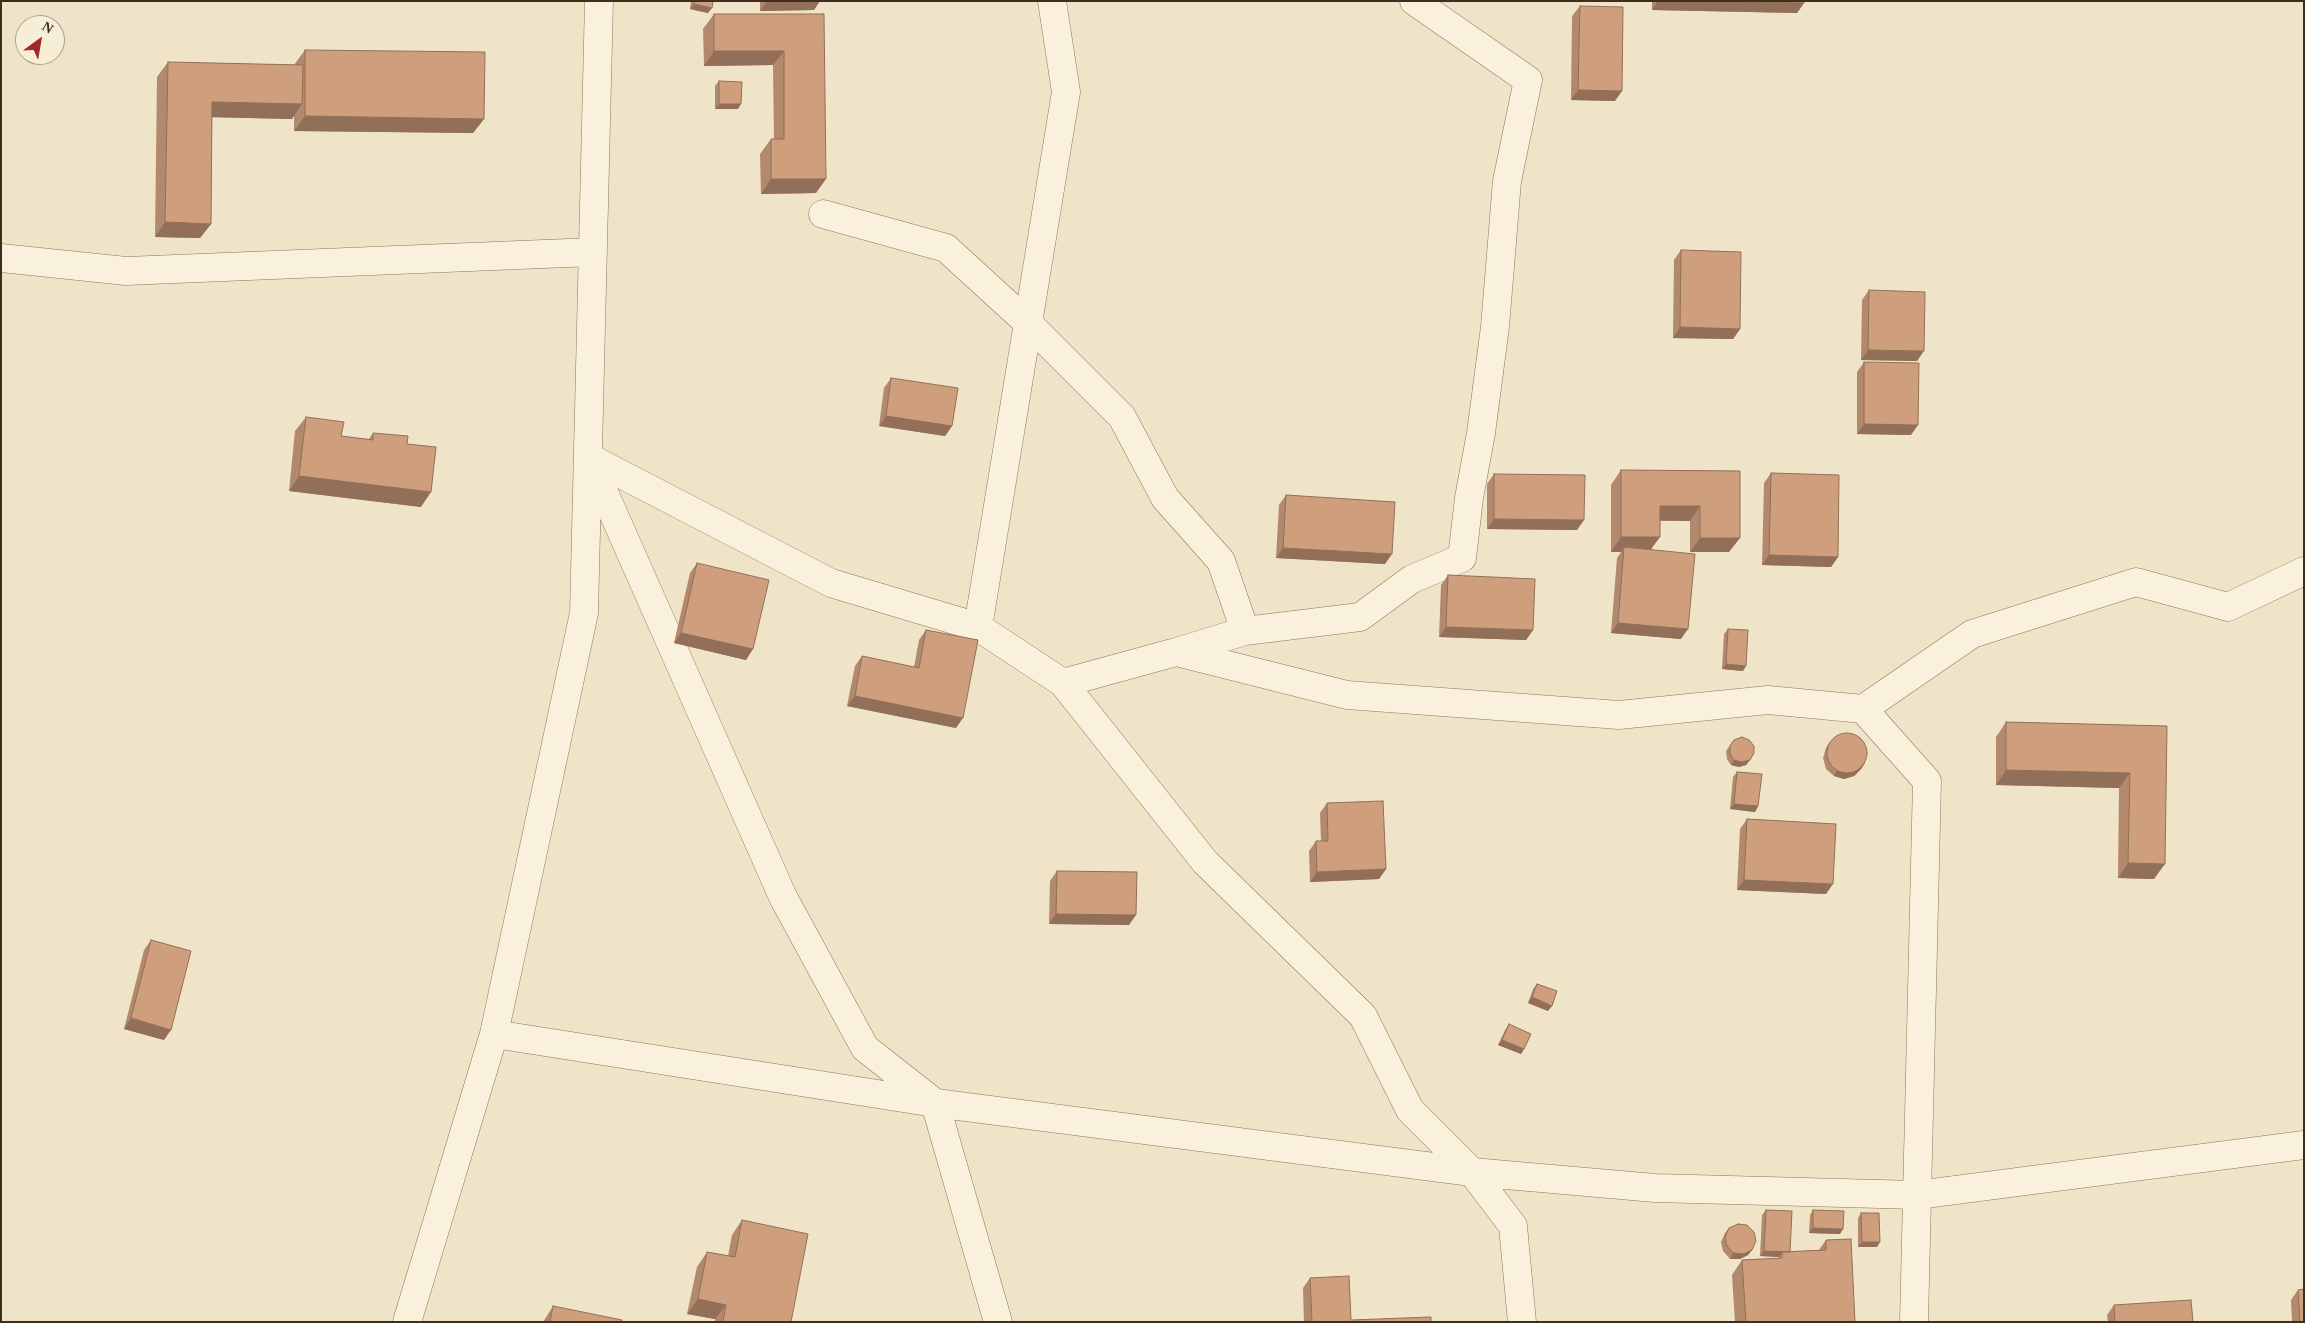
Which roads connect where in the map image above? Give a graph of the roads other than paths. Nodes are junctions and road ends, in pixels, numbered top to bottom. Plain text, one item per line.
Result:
1 (600, 1) edge
2 (1052, 1) edge
3 (1414, 1) edge
4 (823, 214) dead end
5 (593, 252) junction
6 (1, 258) edge
7 (1029, 324) junction
8 (588, 457) junction
9 (2304, 571) edge
10 (978, 627) junction
11 (1245, 631) junction
12 (1176, 652) junction
13 (1063, 683) junction
14 (1863, 709) junction
15 (494, 1034) junction
16 (935, 1103) junction
17 (2304, 1145) edge
18 (1472, 1172) junction
19 (1917, 1195) junction
20 (407, 1322) edge
21 (998, 1322) edge
22 (1522, 1322) edge
23 (1914, 1322) edge

1 - 5 street
2 - 7 street
3 - 11 street
4 - 7 street
5 - 6 street
5 - 8 street
7 - 10 street
7 - 11 street
8 - 10 street
8 - 15 street
8 - 16 street
9 - 14 street
10 - 13 street
11 - 12 street
12 - 13 street
12 - 14 street
13 - 18 street
14 - 19 street
15 - 16 street
15 - 20 street
16 - 18 street
16 - 21 street
17 - 19 street
18 - 19 street
18 - 22 street
19 - 23 street

